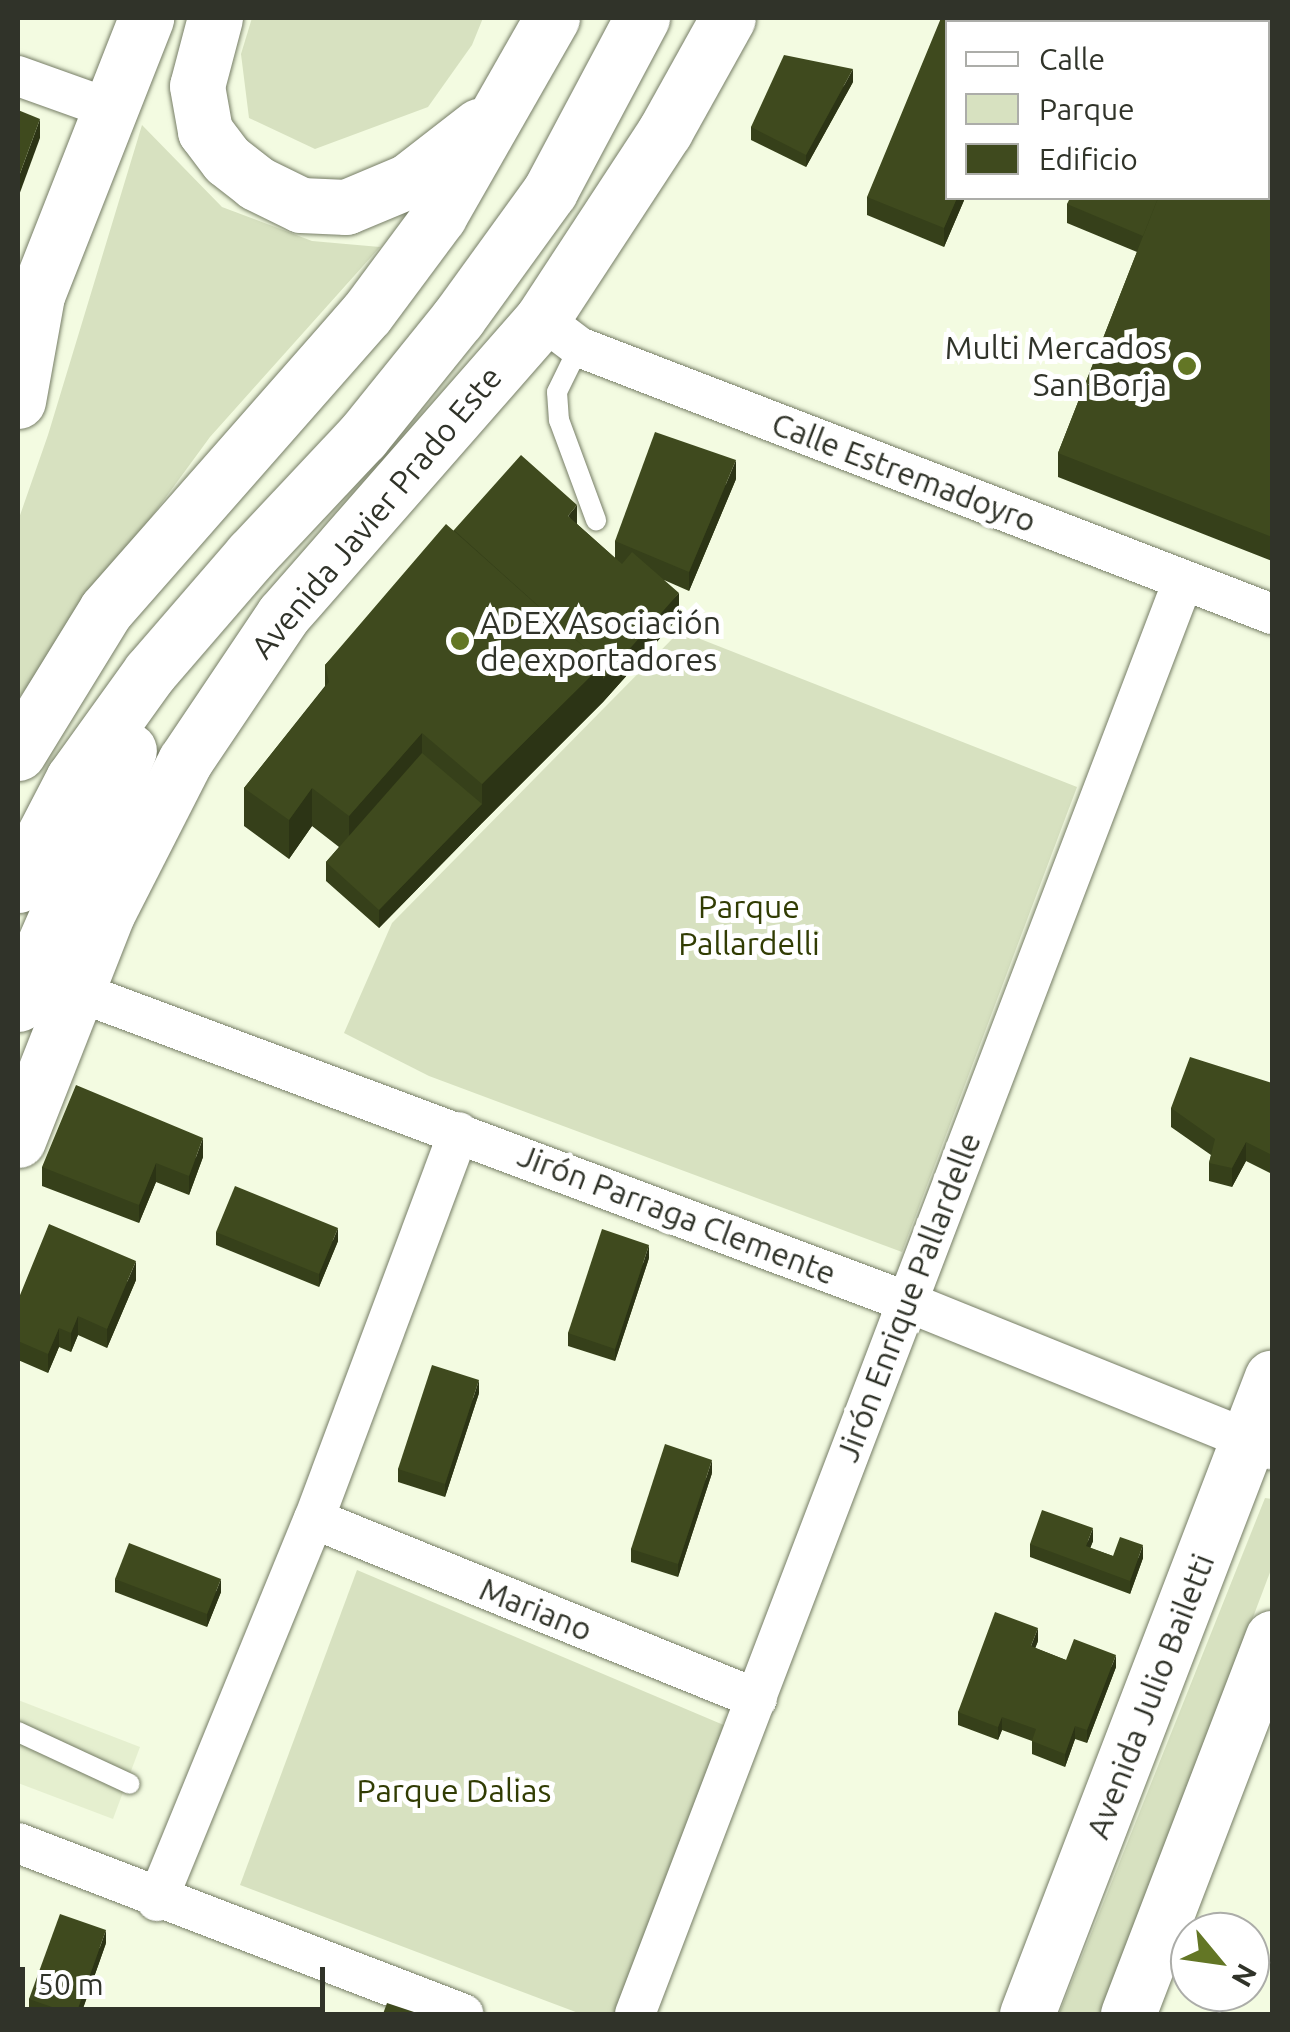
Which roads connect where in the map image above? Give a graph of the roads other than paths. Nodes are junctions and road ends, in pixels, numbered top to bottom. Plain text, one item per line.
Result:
1 (146, 18) edge
2 (215, 18) edge
3 (552, 18) edge
4 (642, 18) edge
5 (728, 18) edge
6 (18, 76) edge
7 (110, 109) junction
8 (501, 109) junction
9 (38, 290) junction
10 (560, 333) junction
11 (18, 345) edge
12 (18, 401) edge
13 (596, 520) dead end
14 (250, 555) junction
15 (1184, 581) junction
16 (1272, 614) edge
17 (18, 753) edge
18 (18, 885) edge
19 (76, 991) junction
20 (18, 1004) edge
21 (458, 1132) junction
22 (18, 1140) edge
23 (906, 1301) junction
24 (1272, 1377) edge
25 (1260, 1444) edge
26 (314, 1519) junction
27 (1272, 1638) edge
28 (758, 1699) junction
29 (18, 1732) edge
30 (130, 1784) dead end
31 (18, 1844) edge
32 (157, 1900) junction
33 (463, 2014) edge
34 (635, 2014) edge
35 (1027, 2014) edge
36 (1128, 2014) edge

1 - 7 main road
2 - 8 main road
3 - 8 main road
4 - 14 main road, Avenida Javier Prado Este
5 - 10 main road, Avenida Javier Prado Este
6 - 7 street
7 - 9 main road
8 - 17 main road
9 - 11 main road
9 - 12 main road
10 - 13 lane
10 - 15 street, Calle Estremadoyro
10 - 19 main road, Avenida Javier Prado Este
14 - 18 main road, Avenida Javier Prado Este
14 - 20 main road
15 - 16 street, Calle Estremadoyro
15 - 23 street, Jirón Enrique Pallardelle
19 - 21 street, Jirón Parraga Clemente
19 - 22 main road, Avenida Javier Prado Este
21 - 23 street, Jirón Parraga Clemente
21 - 26 street
23 - 25 street, Jirón Parraga Clemente
23 - 28 street, Jirón Enrique Pallardelle
24 - 25 main road, Avenida Julio Bailetti
25 - 35 main road, Avenida Julio Bailetti
26 - 28 street, Mariano
26 - 32 street
27 - 36 main road
28 - 34 street, Jirón Enrique Pallardelle
29 - 30 lane
31 - 32 street
32 - 33 street

